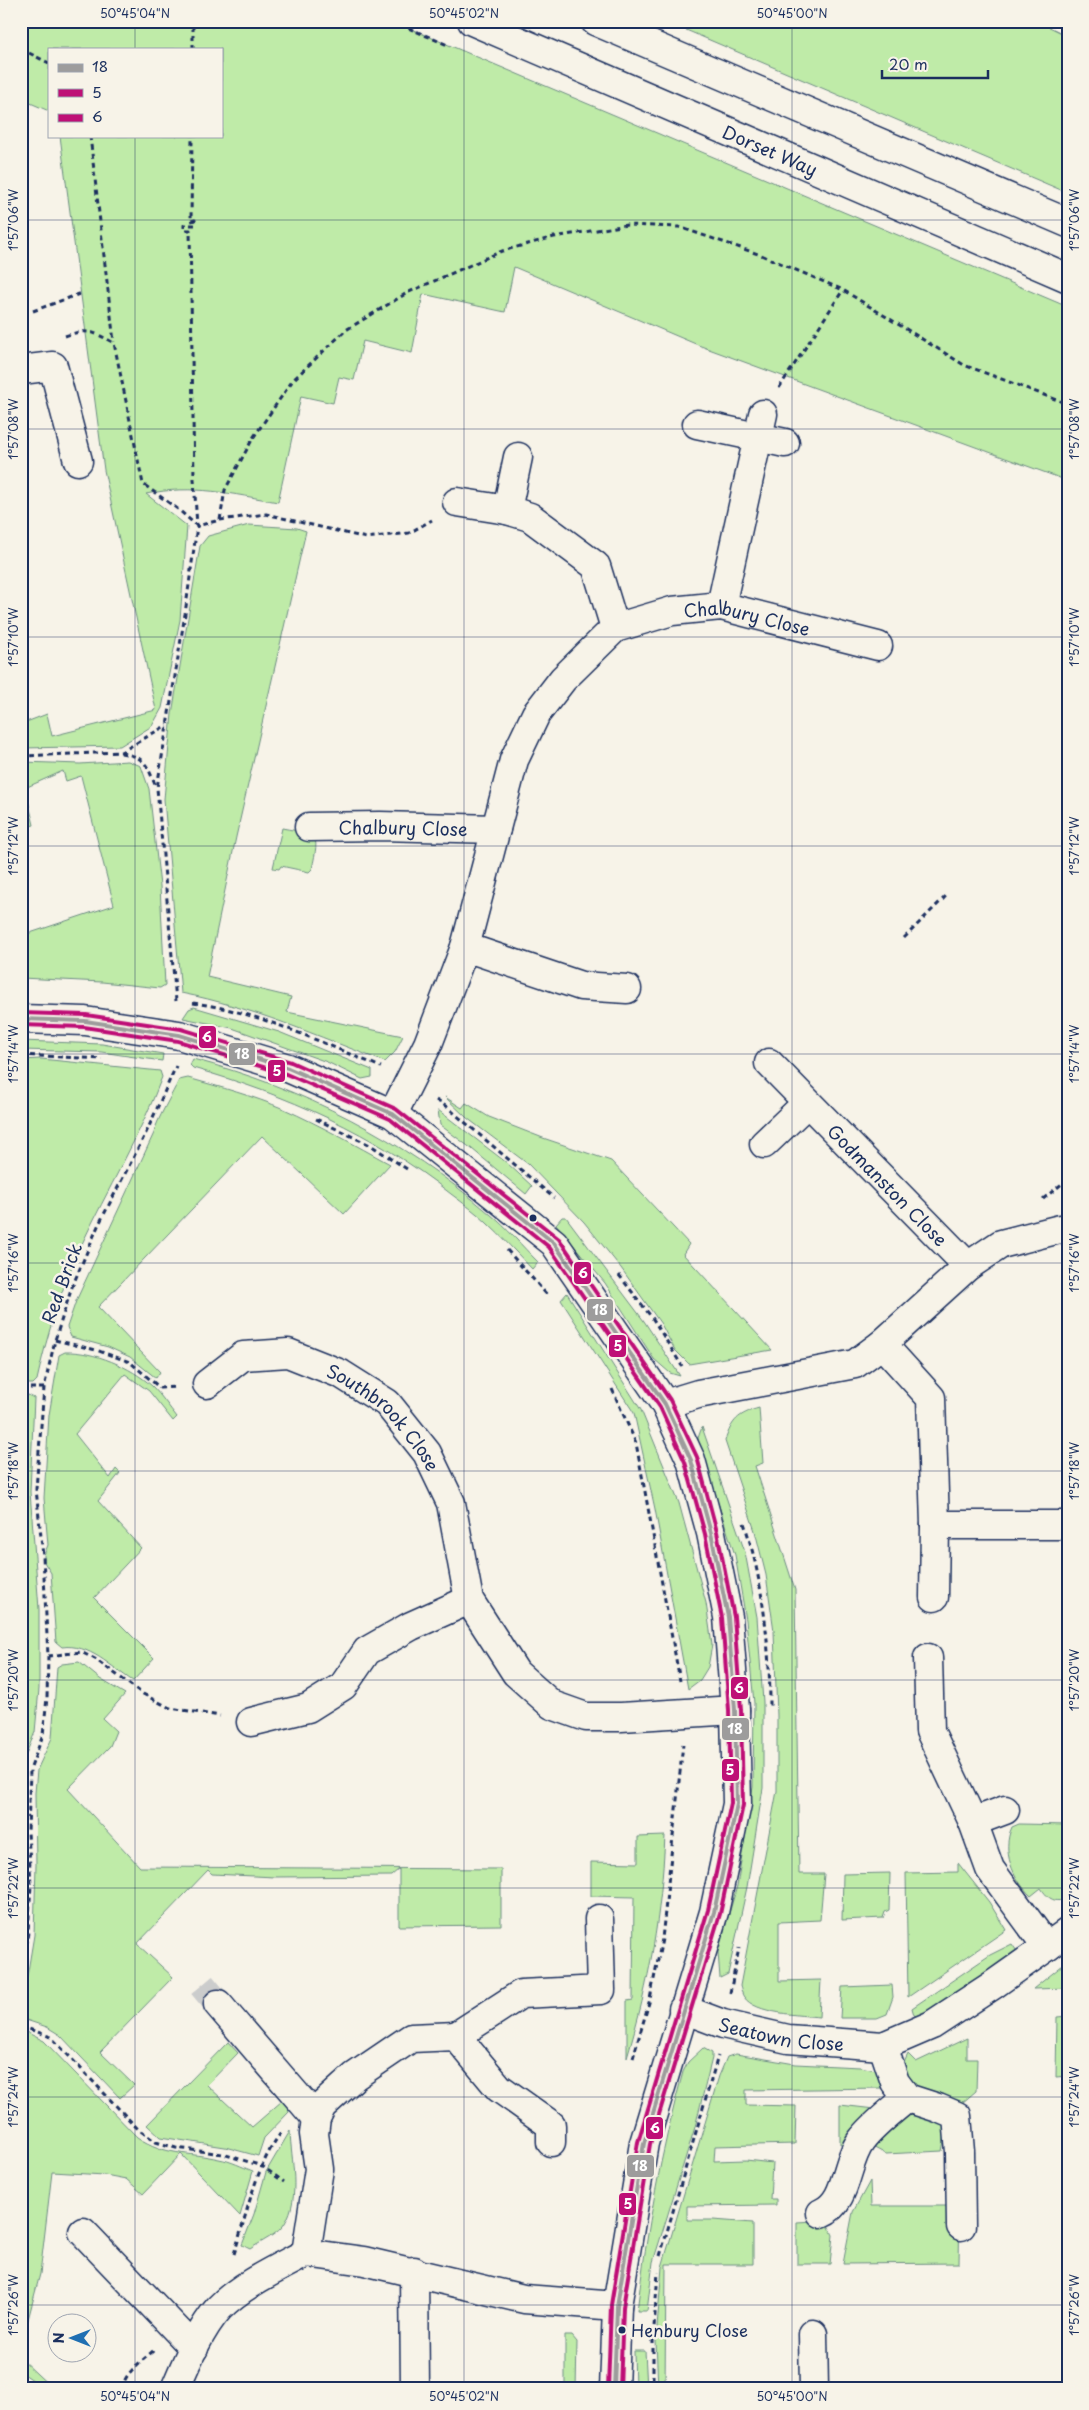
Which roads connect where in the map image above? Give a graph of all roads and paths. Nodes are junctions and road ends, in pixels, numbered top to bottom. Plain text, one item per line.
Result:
1 (193, 21) edge
2 (472, 21) edge
3 (595, 21) edge
4 (193, 48) edge
5 (21, 49) edge
6 (48, 62) edge
7 (90, 138) edge
8 (192, 138) edge
9 (1068, 223) edge
10 (1068, 278) edge
11 (843, 290) junction
12 (82, 293) dead end
13 (33, 311) dead end
14 (82, 330) dead end
15 (114, 342) junction
16 (21, 370) edge
17 (1068, 404) edge
18 (697, 424) dead end
19 (761, 426) junction
20 (785, 443) dead end
21 (518, 457) dead end
22 (78, 461) dead end
23 (457, 502) joint
24 (507, 510) junction
25 (220, 520) junction
26 (197, 526) junction
27 (721, 606) junction
28 (615, 628) junction
29 (878, 646) dead end
30 (168, 725) junction
31 (121, 752) junction
32 (21, 756) edge
33 (157, 788) junction
34 (310, 827) dead end
35 (496, 829) junction
36 (947, 895) dead end
37 (904, 938) dead end
38 (465, 947) junction
39 (627, 989) dead end
40 (167, 1000) dead end
41 (176, 1001) junction
42 (21, 1019) edge
43 (21, 1055) edge
44 (103, 1059) dead end
45 (180, 1059) dead end
46 (769, 1063) dead end
47 (166, 1068) dead end
48 (175, 1069) junction
49 (184, 1072) dead end
50 (408, 1083) junction
51 (807, 1103) junction
52 (394, 1114) junction
53 (312, 1117) dead end
54 (764, 1144) dead end
55 (410, 1172) dead end
56 (557, 1202) dead end
57 (1068, 1230) edge
58 (501, 1244) dead end
59 (968, 1266) junction
60 (618, 1274) dead end
61 (552, 1300) dead end
62 (55, 1340) junction
63 (882, 1344) junction
64 (686, 1372) dead end
65 (608, 1380) dead end
66 (206, 1384) joint
67 (21, 1388) edge
68 (44, 1388) junction
69 (665, 1404) junction
70 (743, 1519) dead end
71 (935, 1525) junction
72 (1068, 1525) edge
73 (934, 1597) dead end
74 (469, 1600) junction
75 (48, 1656) junction
76 (928, 1658) dead end
77 (770, 1708) dead end
78 (736, 1710) junction
79 (682, 1713) junction
80 (252, 1722) joint
81 (1005, 1810) dead end
82 (973, 1822) junction
83 (21, 1853) edge
84 (31, 1854) junction
85 (599, 1919) dead end
86 (1057, 1939) edge
87 (741, 1942) dead end
88 (21, 1982) edge
89 (218, 2004) tunnel mouth
90 (683, 2010) junction
91 (723, 2024) junction
92 (21, 2026) edge
93 (456, 2036) junction
94 (883, 2046) junction
95 (632, 2063) dead end
96 (907, 2098) junction
97 (316, 2118) junction
98 (551, 2142) dead end
99 (262, 2166) dead end
100 (821, 2213) dead end
101 (961, 2226) dead end
102 (83, 2232) dead end
103 (306, 2253) junction
104 (414, 2271) junction
105 (617, 2306) junction
106 (813, 2334) dead end
107 (194, 2348) junction
108 (21, 2381) edge
109 (32, 2389) edge
110 (175, 2389) edge
111 (415, 2389) edge
112 (614, 2389) edge
113 (653, 2389) edge
114 (814, 2389) edge

1 - 4 path
2 - 10 main road, Dorset Way
3 - 9 main road
5 - 6 path
7 - 15 path
8 - 26 path
11 - 17 path
11 - 19 path
11 - 25 path
12 - 13 path
14 - 15 path
15 - 26 path
16 - 22 main road
18 - 19 main road
19 - 20 main road
19 - 27 main road
21 - 24 main road
23 - 24 main road
23 - 25 path
24 - 28 main road
25 - 26 path
26 - 30 path
27 - 28 main road, Chalbury Close
27 - 29 main road, Chalbury Close
28 - 35 main road, Chalbury Close
30 - 31 path
30 - 33 path
31 - 32 path
31 - 33 path
33 - 41 path
34 - 35 main road, Chalbury Close
35 - 38 main road, Chalbury Close
36 - 37 path
38 - 39 main road
38 - 50 main road, Chalbury Close
40 - 41 path
41 - 50 path
42 - 52 main road
43 - 44 path
45 - 48 path, Red Brick
46 - 51 main road, Godmanston Close
47 - 48 path
48 - 49 path
48 - 62 path, Red Brick
50 - 52 main road, Chalbury Close
50 - 56 path
51 - 54 main road
51 - 59 main road, Godmanston Close
52 - 69 main road
53 - 55 path
57 - 59 main road
58 - 61 path
59 - 63 main road
60 - 64 path
62 - 66 path
62 - 68 path, Red Brick
63 - 69 main road
63 - 71 main road
65 - 79 path
66 - 74 main road, Southbrook Close
67 - 68 path
68 - 75 path, Red Brick
69 - 78 main road
70 - 77 path
71 - 72 main road
71 - 73 main road
74 - 79 main road, Southbrook Close
74 - 80 main road
75 - 80 path
75 - 84 path, Red Brick
76 - 82 main road, Seatown Close
78 - 79 main road, Southbrook Close
78 - 90 main road
79 - 95 path
81 - 82 main road
82 - 86 main road, Seatown Close
83 - 84 path
84 - 88 path, Red Brick
85 - 93 main road
86 - 94 main road, Seatown Close
87 - 91 path
89 - 97 main road
90 - 91 main road, Seatown Close
90 - 105 main road
91 - 94 main road, Seatown Close
91 - 113 path
92 - 99 path
93 - 97 main road
93 - 98 main road
94 - 96 main road
96 - 100 main road
96 - 101 main road
97 - 103 main road
102 - 107 main road
103 - 104 main road
103 - 107 main road
104 - 105 main road
104 - 111 main road
105 - 112 main road
106 - 114 main road
107 - 110 main road
108 - 109 path

